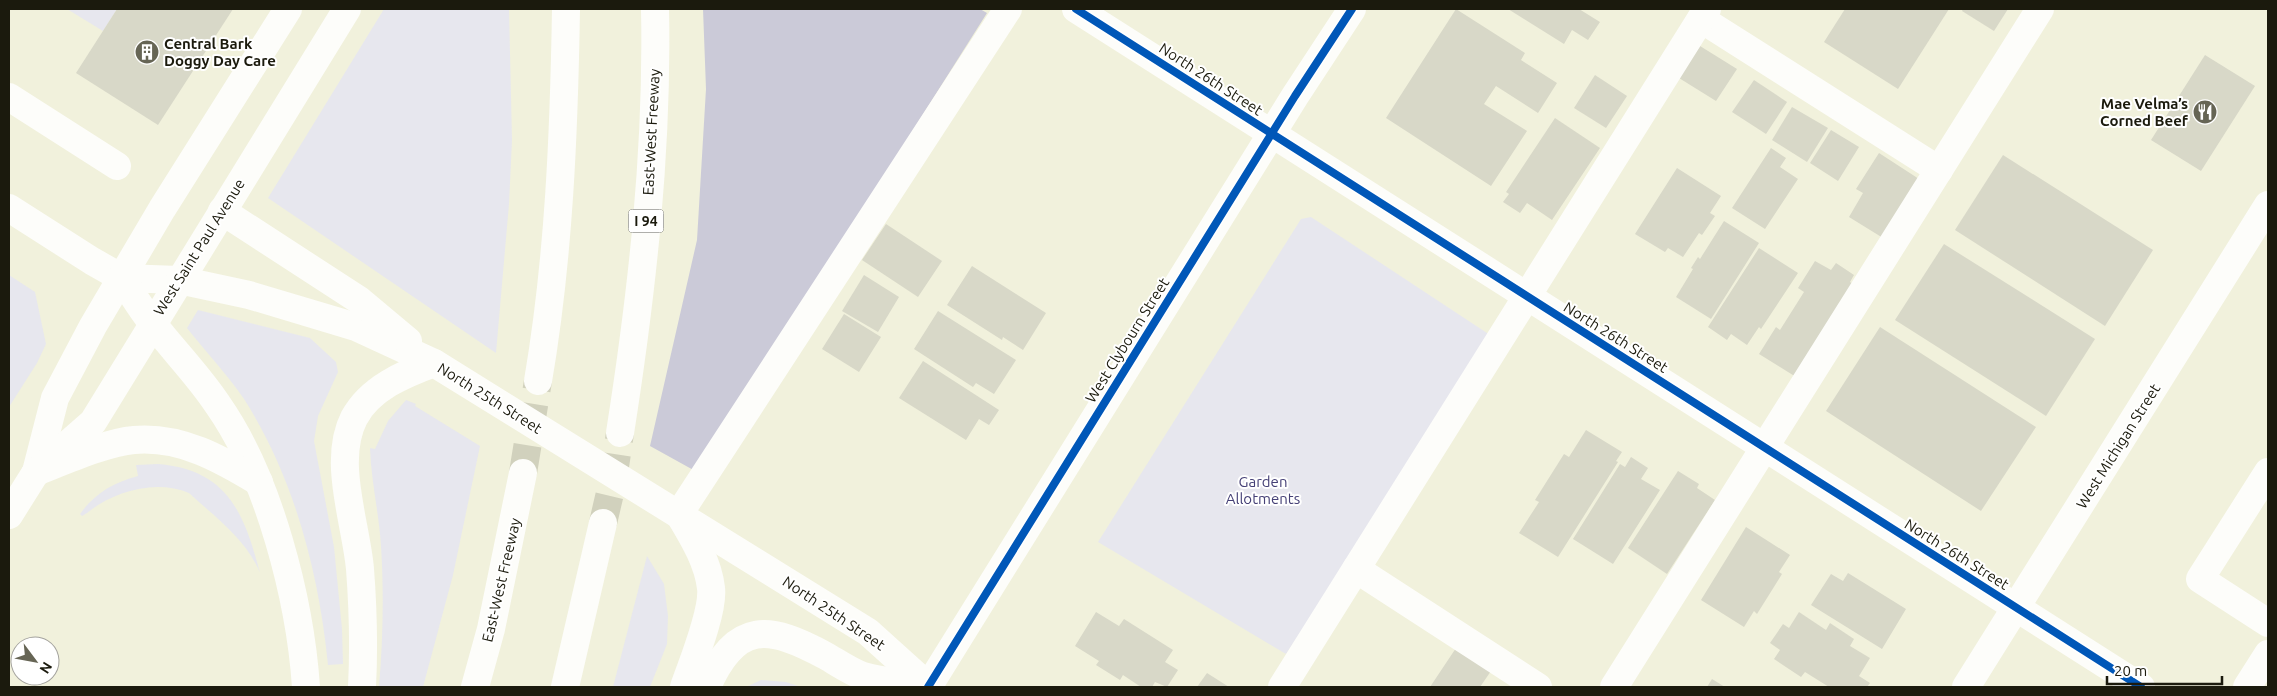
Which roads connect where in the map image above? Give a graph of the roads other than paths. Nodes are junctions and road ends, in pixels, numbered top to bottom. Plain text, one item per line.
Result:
1 (288, 9) edge
2 (347, 9) edge
3 (566, 9) edge
4 (655, 9) edge
5 (1008, 9) edge
6 (1076, 9) edge
7 (1352, 9) edge
8 (2040, 9) edge
9 (1704, 14) edge
10 (9, 97) edge
11 (1272, 135) junction
12 (117, 166) dead end
13 (1939, 170) junction
14 (2268, 205) edge
15 (9, 208) edge
16 (222, 211) junction
17 (122, 278) junction
18 (179, 280) junction
19 (1526, 297) junction
20 (152, 324) junction
21 (434, 363) junction
22 (538, 380) tunnel mouth
23 (620, 433) tunnel mouth
24 (1765, 448) junction
25 (36, 472) junction
26 (2268, 472) edge
27 (523, 473) tunnel mouth
28 (259, 482) junction
29 (668, 508) junction
30 (9, 515) edge
31 (603, 523) tunnel mouth
32 (1356, 569) junction
33 (2016, 608) junction
34 (2268, 623) edge
35 (2268, 654) edge
36 (306, 687) edge
37 (362, 687) edge
38 (475, 687) edge
39 (565, 687) edge
40 (684, 687) edge
41 (707, 687) edge
42 (928, 687) edge
43 (1282, 687) edge
44 (1538, 687) edge
45 (1614, 687) edge
46 (1966, 687) edge
47 (2141, 687) edge
48 (2247, 687) edge

1 - 17 main road, West Saint Paul Avenue
2 - 16 main road, West Saint Paul Avenue
3 - 22 main road
4 - 23 main road, East-West Freeway / I 94
5 - 29 main road
6 - 11 main road, North 26th Street
7 - 11 main road, West Clybourn Street
8 - 13 main road
9 - 13 main road
9 - 19 main road
10 - 12 main road
11 - 19 main road, North 26th Street
11 - 42 main road, West Clybourn Street
13 - 24 main road
14 - 33 main road, West Michigan Street
15 - 17 main road, North 25th Street
16 - 18 main road, West Saint Paul Avenue
16 - 21 main road
17 - 18 main road, North 25th Street
17 - 20 main road
17 - 25 main road, West Saint Paul Avenue
18 - 20 main road, West Saint Paul Avenue
18 - 21 main road, North 25th Street
19 - 24 main road, North 26th Street
19 - 32 main road
20 - 25 main road, West Saint Paul Avenue
20 - 28 main road
21 - 29 main road, North 25th Street
21 - 37 main road
24 - 33 main road, North 26th Street
24 - 45 main road
25 - 28 main road
25 - 30 main road, West Saint Paul Avenue
26 - 34 main road
27 - 38 main road, East-West Freeway
28 - 36 main road
29 - 40 main road
29 - 42 main road, North 25th Street
31 - 39 main road
32 - 43 main road
32 - 44 main road
33 - 46 main road, West Michigan Street
33 - 47 main road, North 26th Street
35 - 48 main road
41 - 42 main road

